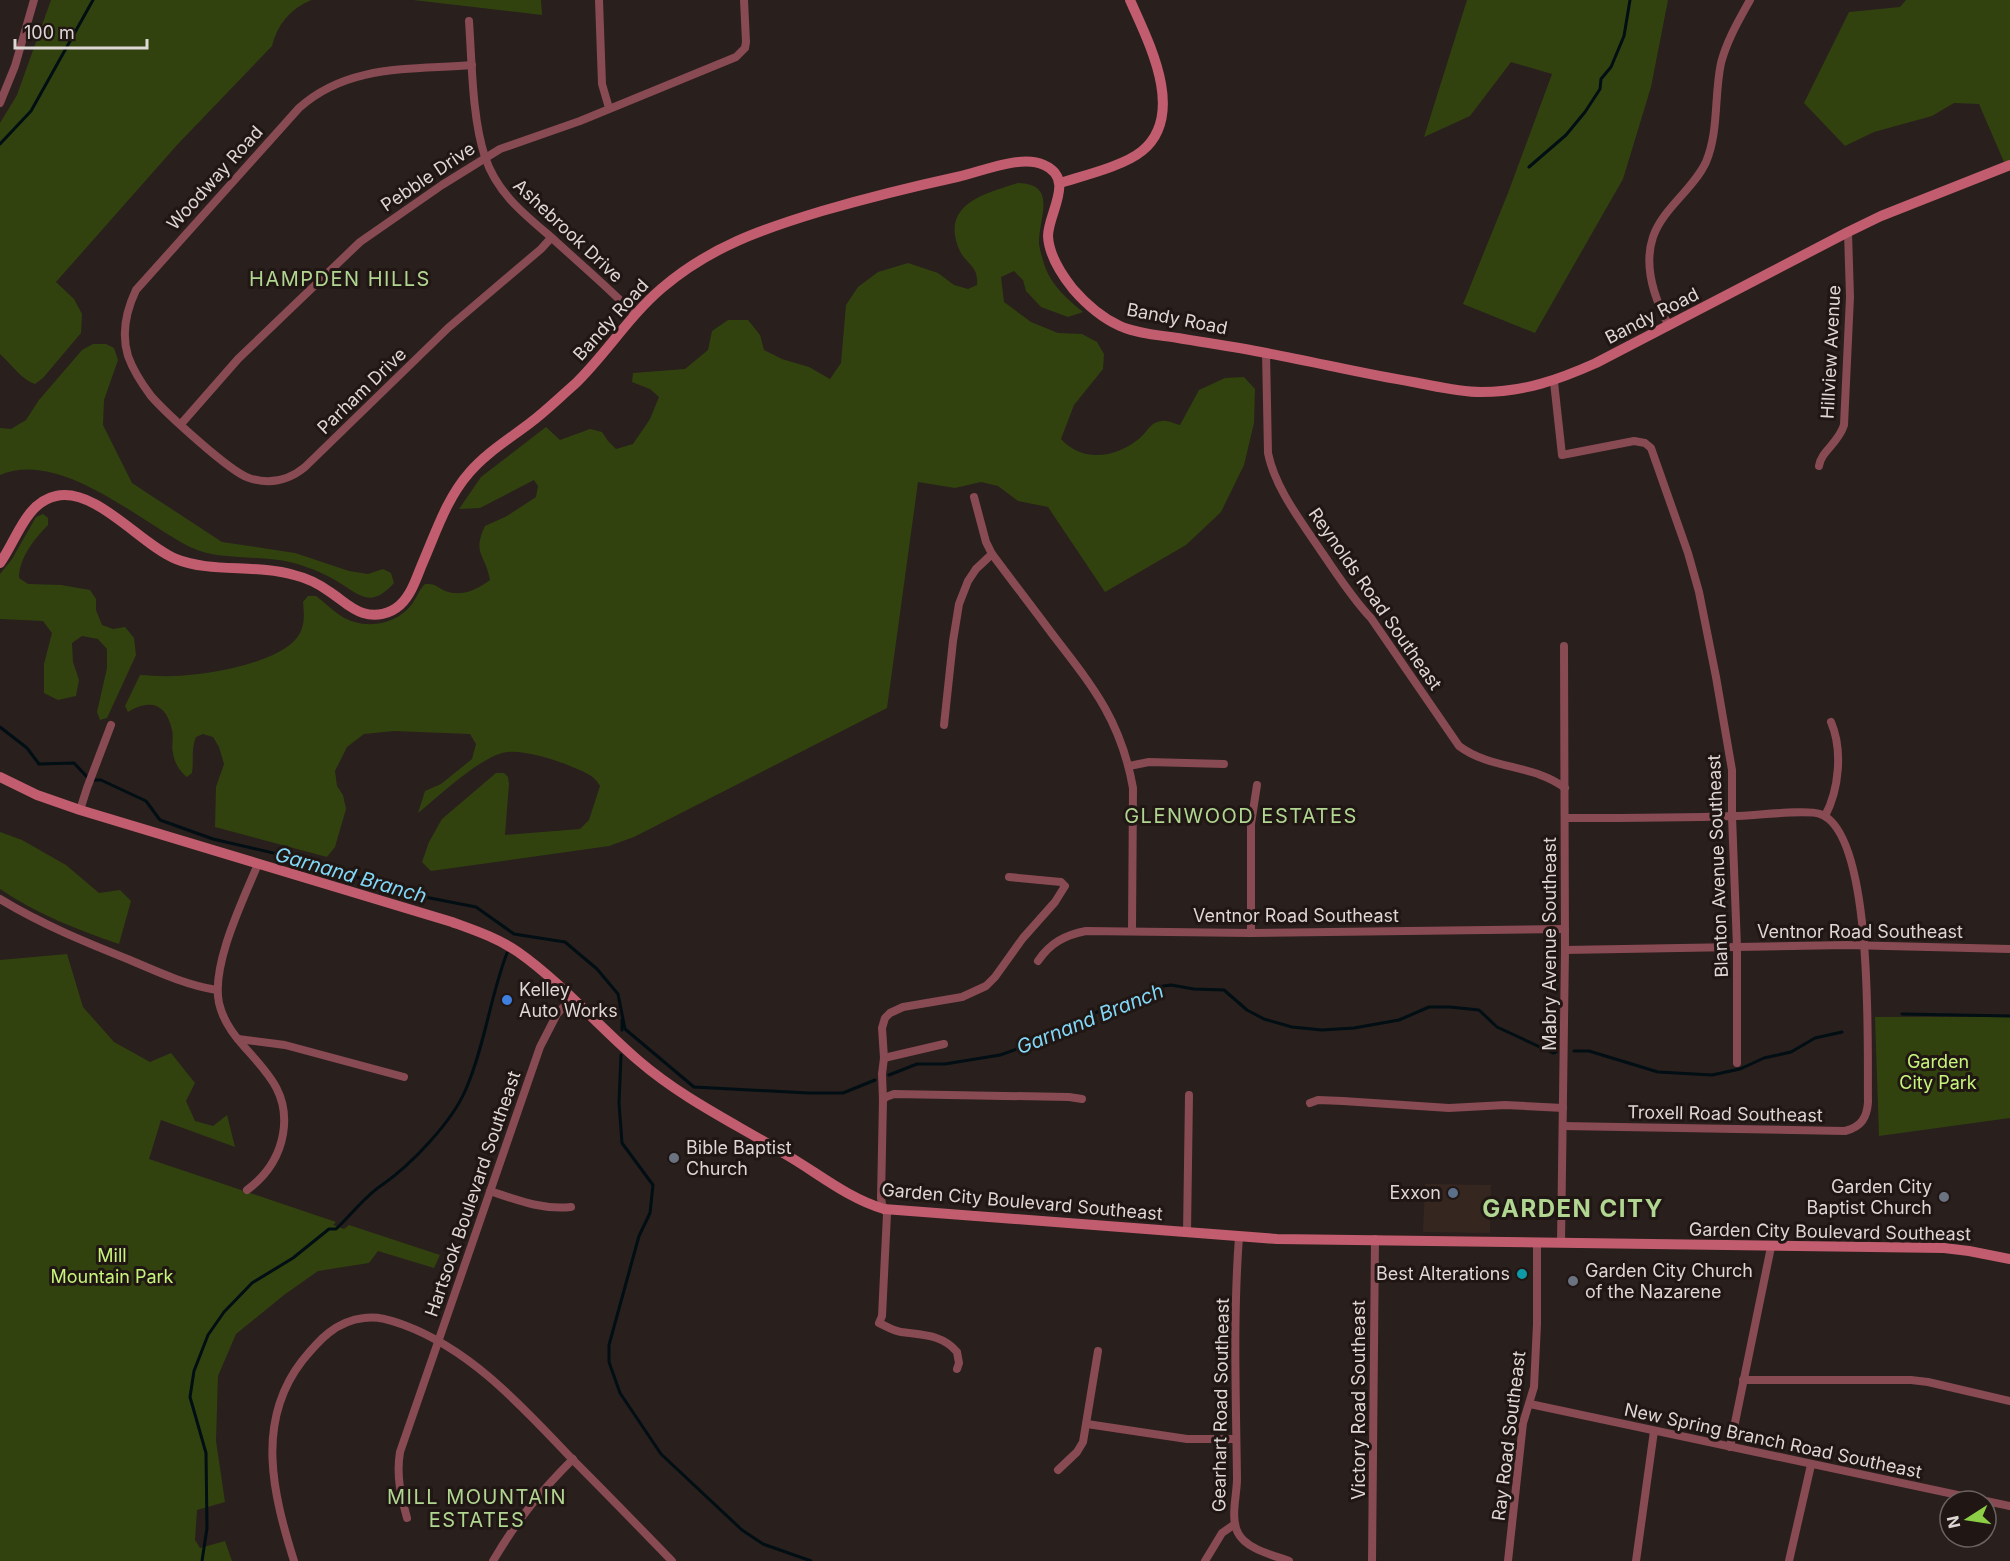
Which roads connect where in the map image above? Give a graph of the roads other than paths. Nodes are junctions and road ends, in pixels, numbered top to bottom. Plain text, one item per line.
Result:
1 (34, 0) edge
2 (599, 0) edge
3 (744, 0) edge
4 (1130, 0) edge
5 (1750, 0) edge
6 (469, 21) dead end
7 (472, 64) junction
8 (0, 103) edge
9 (609, 108) junction
10 (485, 157) junction
11 (2010, 165) edge
12 (1059, 183) junction
13 (1848, 232) junction
14 (551, 238) junction
15 (635, 315) junction
16 (1669, 326) junction
17 (1266, 352) junction
18 (1554, 382) junction
19 (181, 424) junction
20 (1819, 466) dead end
21 (974, 497) dead end
22 (992, 554) junction
23 (0, 563) edge
24 (1564, 646) dead end
25 (1831, 722) dead end
26 (111, 724) dead end
27 (944, 725) dead end
28 (1224, 764) dead end
29 (1129, 766) junction
30 (0, 777) edge
31 (1257, 785) dead end
32 (1565, 788) junction
33 (80, 810) junction
34 (1732, 816) junction
35 (1825, 816) junction
36 (1565, 818) junction
37 (258, 864) junction
38 (1009, 877) dead end
39 (0, 899) edge
40 (1565, 929) junction
41 (1132, 930) junction
42 (1251, 933) junction
43 (1865, 945) junction
44 (1737, 947) junction
45 (2010, 949) edge
46 (1565, 950) junction
47 (1038, 961) dead end
48 (217, 990) junction
49 (572, 998) junction
50 (238, 1039) junction
51 (944, 1044) dead end
52 (884, 1058) junction
53 (1737, 1063) dead end
54 (404, 1077) dead end
55 (1189, 1095) dead end
56 (1082, 1099) dead end
57 (883, 1100) junction
58 (1310, 1103) dead end
59 (1563, 1108) junction
60 (1563, 1126) junction
61 (247, 1190) dead end
62 (490, 1191) junction
63 (571, 1207) dead end
64 (884, 1209) junction
65 (1187, 1233) junction
66 (1239, 1237) junction
67 (1374, 1239) junction
68 (1537, 1242) junction
69 (1561, 1243) junction
70 (1771, 1246) junction
71 (2010, 1259) edge
72 (438, 1341) junction
73 (1098, 1351) dead end
74 (957, 1369) dead end
75 (1743, 1380) junction
76 (2010, 1401) edge
77 (1530, 1404) junction
78 (1087, 1424) junction
79 (1654, 1431) junction
80 (1236, 1439) junction
81 (1730, 1447) junction
82 (573, 1459) junction
83 (1811, 1465) junction
84 (1058, 1470) dead end
85 (2010, 1506) edge
86 (407, 1518) dead end
87 (1235, 1524) junction
88 (294, 1561) edge
89 (493, 1561) edge
90 (672, 1561) edge
91 (1204, 1561) edge
92 (1289, 1561) edge
93 (1372, 1561) edge
94 (1508, 1561) edge
95 (1636, 1561) edge
96 (1788, 1561) edge

1 - 8 street
2 - 9 street
3 - 9 street, Pebble Drive
4 - 12 street
5 - 16 street
6 - 7 street, Ashebrook Drive
7 - 10 street, Ashebrook Drive
7 - 19 street, Woodway Road
9 - 10 street, Pebble Drive
10 - 14 street, Ashebrook Drive
10 - 19 street, Pebble Drive
11 - 13 street, Bandy Road
12 - 15 street, Bandy Road
12 - 17 street, Bandy Road
13 - 16 street, Bandy Road
13 - 20 street, Hillview Avenue
14 - 15 street, Ashebrook Drive
14 - 19 street, Parham Drive
15 - 23 street, Bandy Road
16 - 18 street, Bandy Road
17 - 18 street, Bandy Road
17 - 32 street, Reynolds Road Southeast
18 - 34 street, Blanton Avenue Southeast
21 - 22 street
22 - 27 street
22 - 29 street
24 - 32 street, Mabry Avenue Southeast
25 - 35 street
26 - 33 street
28 - 29 street
29 - 41 street
30 - 33 street, Garden City Boulevard Southeast
31 - 42 street
32 - 36 street, Mabry Avenue Southeast
33 - 37 street, Garden City Boulevard Southeast
34 - 35 street
34 - 36 street
34 - 44 street, Blanton Avenue Southeast
35 - 43 street
36 - 40 street, Mabry Avenue Southeast
37 - 48 street
37 - 49 street, Garden City Boulevard Southeast
38 - 52 street
39 - 48 street
40 - 42 street, Ventnor Road Southeast
40 - 46 street, Mabry Avenue Southeast
41 - 42 street, Ventnor Road Southeast
41 - 47 street, Ventnor Road Southeast
43 - 44 street, Ventnor Road Southeast
43 - 45 street, Ventnor Road Southeast
43 - 60 street, Troxell Road Southeast
44 - 46 street, Ventnor Road Southeast
44 - 53 street, Blanton Avenue Southeast
46 - 59 street, Mabry Avenue Southeast
48 - 50 street
49 - 62 street, Hartsook Boulevard Southeast
49 - 64 street, Garden City Boulevard Southeast
50 - 54 street
50 - 61 street
51 - 52 street
52 - 57 street
55 - 65 street
56 - 57 street
57 - 64 street
58 - 59 street
59 - 60 street, Mabry Avenue Southeast
60 - 69 street, Mabry Avenue Southeast
62 - 63 street
62 - 72 street, Hartsook Boulevard Southeast
64 - 65 street, Garden City Boulevard Southeast
64 - 74 street
65 - 66 street, Garden City Boulevard Southeast
66 - 67 street, Garden City Boulevard Southeast
66 - 80 street, Gearhart Road Southeast
67 - 68 street, Garden City Boulevard Southeast
67 - 93 street, Victory Road Southeast
68 - 69 street, Garden City Boulevard Southeast
68 - 77 street, Ray Road Southeast
69 - 70 street, Garden City Boulevard Southeast
70 - 71 street, Garden City Boulevard Southeast
70 - 75 street
72 - 82 street, Hartsook Boulevard Southeast
72 - 86 street
72 - 88 street
73 - 78 street
75 - 76 street
75 - 81 street
77 - 79 street, New Spring Branch Road Southeast
77 - 94 street, Ray Road Southeast
78 - 80 street
78 - 84 street
79 - 81 street, New Spring Branch Road Southeast
79 - 95 street
80 - 87 street, Gearhart Road Southeast
81 - 83 street, New Spring Branch Road Southeast
82 - 89 street
82 - 90 street, Hartsook Boulevard Southeast
83 - 85 street, New Spring Branch Road Southeast
83 - 96 street
87 - 91 street, Gearhart Road Southeast
87 - 92 street

